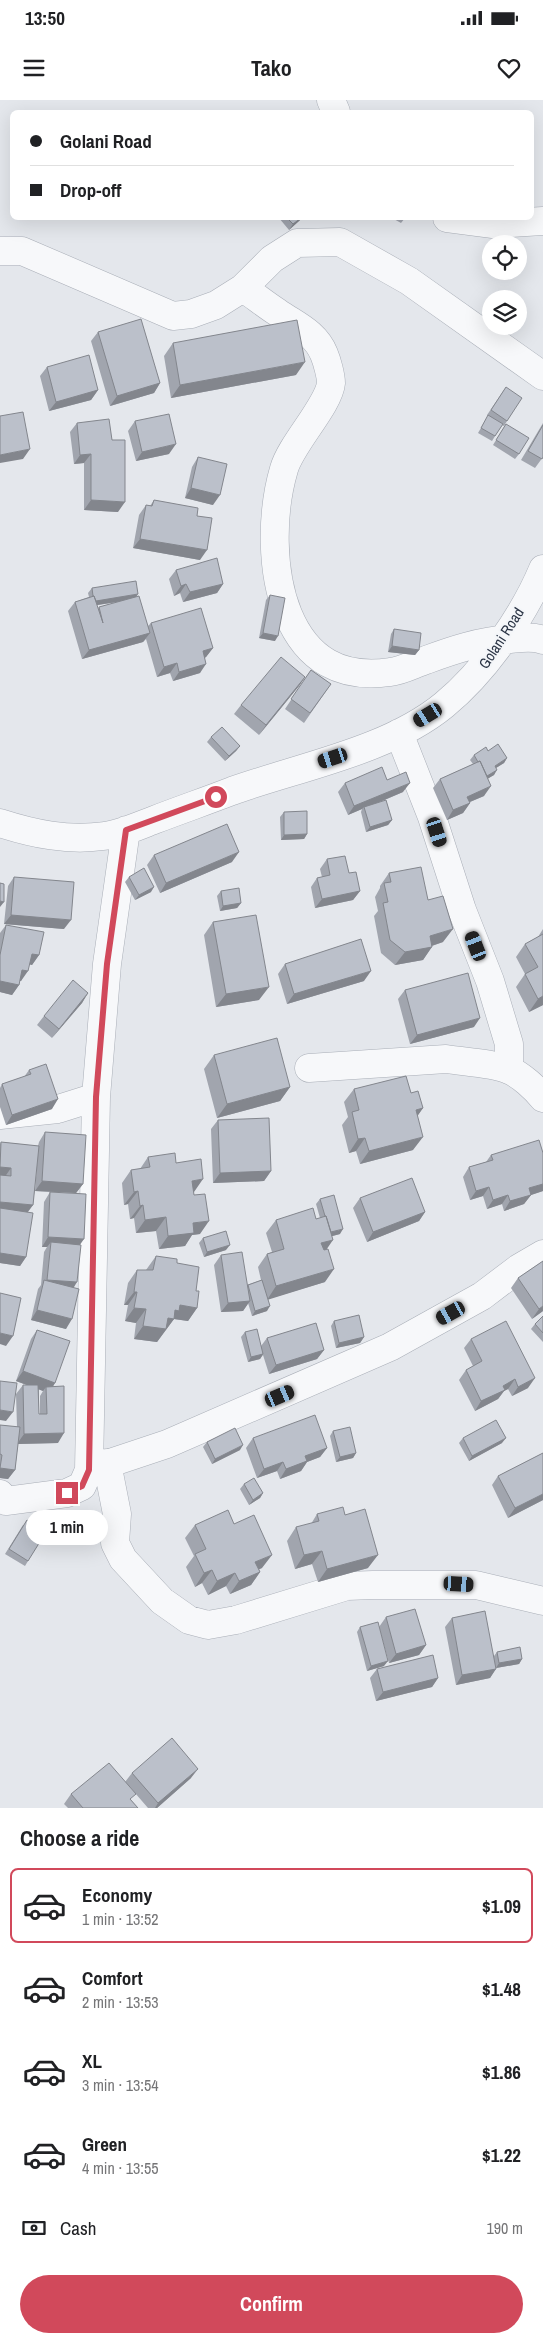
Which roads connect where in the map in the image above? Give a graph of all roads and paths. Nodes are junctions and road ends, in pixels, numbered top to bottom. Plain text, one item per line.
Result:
1 (462, 220) edge
2 (543, 221) edge
3 (0, 252) edge
4 (244, 288) junction
5 (543, 376) edge
6 (543, 569) edge
7 (504, 639) junction
8 (543, 640) edge
9 (399, 733) junction
10 (0, 823) edge
11 (126, 830) junction
12 (309, 1068) dead end
13 (509, 1070) junction
14 (96, 1097) junction
15 (543, 1098) edge
16 (0, 1115) edge
17 (543, 1254) edge
18 (98, 1466) junction
19 (0, 1494) edge
20 (543, 1601) edge

1 - 2 street
3 - 4 street
4 - 5 street
4 - 7 street
6 - 7 street, Golani Road
7 - 8 street
7 - 9 street, Golani Road
9 - 11 street, Golani Road
9 - 13 street
10 - 11 street, Golani Road
11 - 14 street
12 - 13 street
13 - 15 street
14 - 16 street
14 - 18 street
17 - 18 street
18 - 19 street
18 - 20 street

